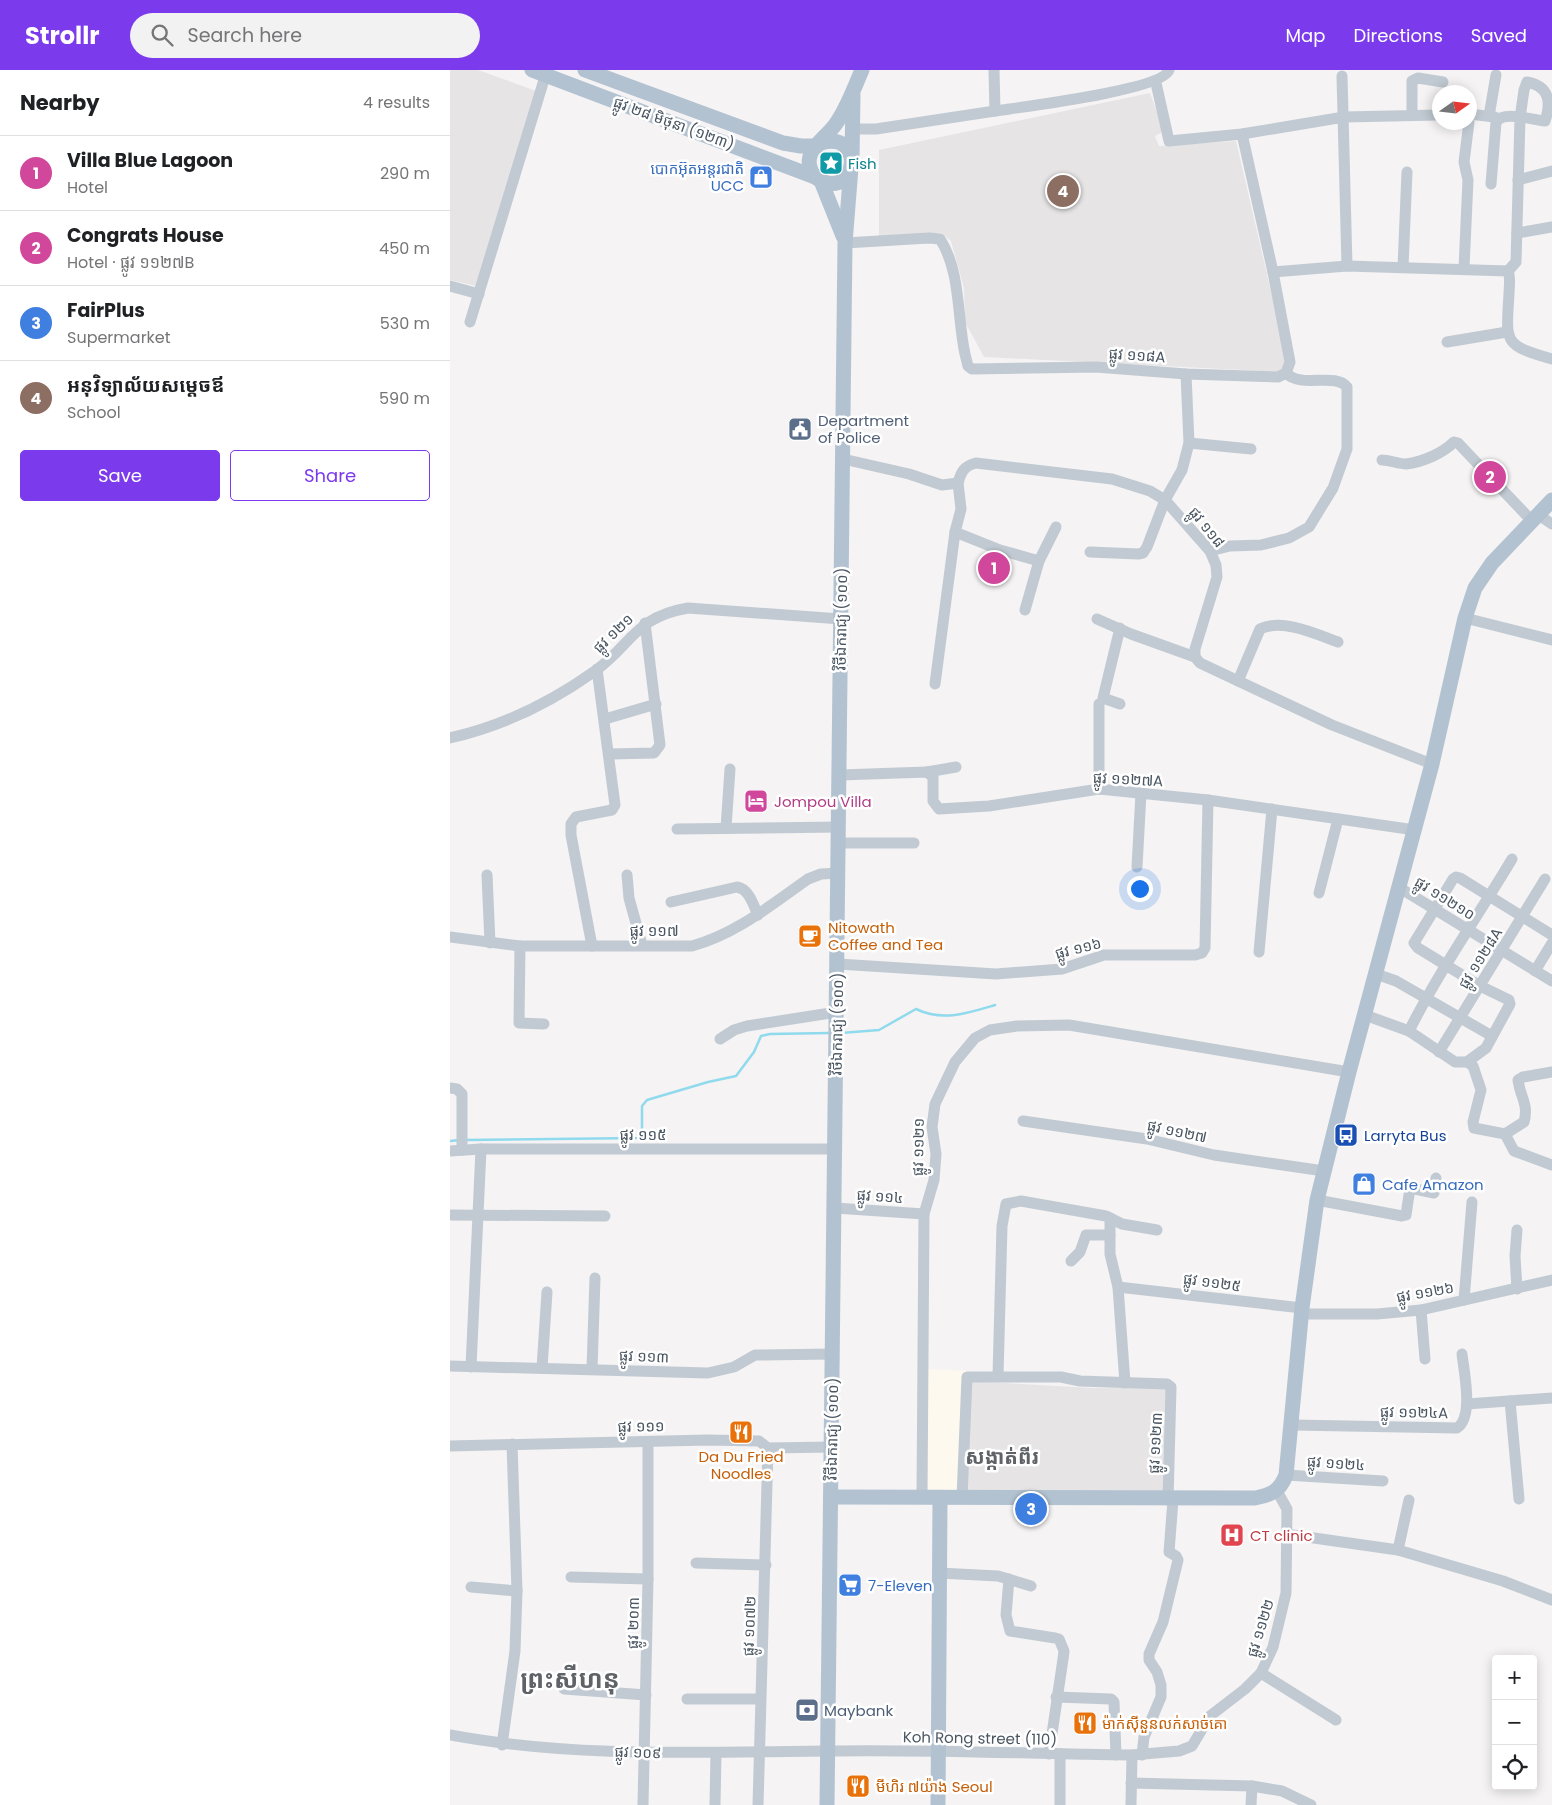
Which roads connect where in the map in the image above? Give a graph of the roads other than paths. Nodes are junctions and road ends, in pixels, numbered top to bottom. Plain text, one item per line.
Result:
1 (585, 70) edge
2 (862, 70) edge
3 (994, 70) edge
4 (1169, 70) edge
5 (541, 72) edge
6 (1496, 75) dead end
7 (1342, 76) dead end
8 (1154, 81) junction
9 (1443, 82) dead end
10 (853, 91) junction
11 (995, 111) junction
12 (1432, 114) edge
13 (1412, 115) junction
14 (1477, 116) edge
15 (1344, 117) junction
16 (1494, 117) junction
17 (853, 129) junction
18 (1468, 130) edge
19 (1242, 134) junction
20 (770, 138) junction
21 (819, 144) junction
22 (765, 156) junction
23 (852, 165) junction
24 (1552, 171) edge
25 (1407, 172) dead end
26 (818, 179) junction
27 (1518, 180) junction
28 (1491, 184) dead end
29 (1552, 227) edge
30 (1518, 233) junction
31 (845, 243) junction
32 (1347, 266) junction
33 (1403, 267) junction
34 (1464, 268) junction
35 (1508, 271) junction
36 (1273, 272) junction
37 (450, 286) edge
38 (479, 294) junction
39 (470, 322) dead end
40 (1507, 332) junction
41 (1448, 342) dead end
42 (1552, 358) edge
43 (1286, 373) junction
44 (1186, 374) junction
45 (1188, 443) junction
46 (1251, 449) dead end
47 (843, 459) junction
48 (1382, 460) dead end
49 (958, 484) junction
50 (1165, 500) junction
51 (1552, 500) edge
52 (1534, 517) junction
53 (1552, 524) edge
54 (1056, 527) dead end
55 (955, 532) junction
56 (1210, 551) junction
57 (1090, 552) dead end
58 (1039, 561) junction
59 (1025, 610) dead end
60 (1465, 618) junction
61 (841, 619) junction
62 (1097, 619) dead end
63 (645, 623) junction
64 (1120, 628) junction
65 (1552, 640) edge
66 (1338, 642) dead end
67 (1195, 657) junction
68 (597, 670) junction
69 (1238, 681) junction
70 (934, 684) dead end
71 (656, 704) junction
72 (1099, 704) dead end
73 (1120, 704) dead end
74 (605, 719) junction
75 (450, 738) edge
76 (610, 754) junction
77 (1432, 764) junction
78 (956, 767) dead end
79 (730, 769) dead end
80 (927, 772) junction
81 (840, 775) junction
82 (1099, 789) junction
83 (1142, 793) junction
84 (1208, 800) junction
85 (1272, 809) junction
86 (1338, 819) junction
87 (839, 827) junction
88 (676, 828) dead end
89 (726, 828) junction
90 (1415, 830) junction
91 (839, 843) junction
92 (914, 843) dead end
93 (1512, 858) dead end
94 (1137, 867) dead end
95 (839, 873) junction
96 (487, 875) dead end
97 (627, 875) dead end
98 (1545, 879) dead end
99 (1400, 888) junction
100 (1319, 893) dead end
101 (1489, 897) junction
102 (671, 902) dead end
103 (1436, 909) junction
104 (758, 914) junction
105 (1523, 918) junction
106 (1469, 930) junction
107 (1552, 935) edge
108 (450, 937) edge
109 (490, 943) junction
110 (1552, 943) edge
111 (642, 945) junction
112 (520, 946) junction
113 (592, 946) junction
114 (1503, 951) junction
115 (1259, 952) dead end
116 (838, 964) junction
117 (1446, 964) junction
118 (1536, 971) junction
119 (1376, 974) junction
120 (1552, 981) edge
121 (1480, 986) junction
122 (1426, 998) junction
123 (1365, 1014) junction
124 (837, 1018) junction
125 (1460, 1019) junction
126 (544, 1024) dead end
127 (1408, 1031) junction
128 (1492, 1036) junction
129 (720, 1039) dead end
130 (1439, 1052) junction
131 (1467, 1062) junction
132 (1349, 1072) junction
133 (1552, 1072) edge
134 (450, 1088) edge
135 (1023, 1121) dead end
136 (1505, 1134) junction
137 (481, 1149) junction
138 (835, 1149) junction
139 (454, 1151) edge
140 (1552, 1165) edge
141 (1324, 1171) junction
142 (1436, 1178) dead end
143 (1317, 1200) junction
144 (1472, 1202) dead end
145 (835, 1208) junction
146 (924, 1214) junction
147 (450, 1215) edge
148 (480, 1215) junction
149 (604, 1216) dead end
150 (1110, 1218) junction
151 (1156, 1230) dead end
152 (1517, 1230) dead end
153 (1110, 1236) junction
154 (1071, 1261) dead end
155 (595, 1278) dead end
156 (1552, 1280) edge
157 (1118, 1287) junction
158 (1517, 1290) junction
159 (547, 1292) dead end
160 (1464, 1300) junction
161 (1421, 1310) junction
162 (1302, 1311) junction
163 (833, 1354) junction
164 (1462, 1354) dead end
165 (1425, 1359) dead end
166 (450, 1366) edge
167 (471, 1367) junction
168 (542, 1368) junction
169 (592, 1369) junction
170 (998, 1376) junction
171 (1125, 1383) junction
172 (1552, 1398) edge
173 (1510, 1401) junction
174 (1467, 1404) junction
175 (1292, 1425) junction
176 (648, 1442) junction
177 (512, 1444) junction
178 (450, 1446) edge
179 (832, 1447) junction
180 (768, 1448) junction
181 (1286, 1475) junction
182 (1383, 1481) dead end
183 (1277, 1491) junction
184 (831, 1497) junction
185 (922, 1498) junction
186 (940, 1498) junction
187 (962, 1498) junction
188 (1519, 1499) dead end
189 (1170, 1500) junction
190 (1409, 1500) dead end
191 (1286, 1534) junction
192 (1398, 1550) junction
193 (696, 1562) dead end
194 (766, 1565) junction
195 (939, 1573) junction
196 (571, 1577) dead end
197 (648, 1578) junction
198 (1010, 1579) junction
199 (1031, 1586) dead end
200 (471, 1587) dead end
201 (517, 1591) junction
202 (1552, 1600) edge
203 (1261, 1673) junction
204 (564, 1690) dead end
205 (646, 1695) junction
206 (1056, 1697) junction
207 (687, 1699) dead end
208 (760, 1699) junction
209 (1336, 1720) dead end
210 (450, 1735) edge
211 (502, 1745) junction
212 (828, 1751) junction
213 (645, 1752) junction
214 (758, 1752) junction
215 (938, 1752) junction
216 (716, 1753) junction
217 (1055, 1754) junction
218 (1116, 1755) junction
219 (1137, 1755) junction
220 (1131, 1783) junction
221 (1252, 1786) junction
222 (643, 1805) edge
223 (715, 1805) edge
224 (758, 1805) edge
225 (827, 1805) edge
226 (938, 1805) edge
227 (1060, 1805) edge
228 (1131, 1805) edge
229 (1251, 1805) edge
230 (1311, 1805) edge

1 - 20 main road
2 - 10 main road
3 - 11 street
4 - 8 street
5 - 22 main road, ផ្លូវ ២៨ មិថុនា (១២៣)
5 - 38 street
6 - 16 street
7 - 15 street
8 - 11 street
8 - 19 street
9 - 13 street
10 - 17 main road, វិថីឯករាជ្យ (១០០)
10 - 21 main road
11 - 17 street
12 - 13 street
13 - 15 street
14 - 16 street
15 - 19 street
15 - 32 street
16 - 27 street
16 - 28 street
17 - 23 main road, វិថីឯករាជ្យ (១០០)
18 - 34 street
19 - 36 street
20 - 21 main road
20 - 22 main road
21 - 23 main road
21 - 26 main road
22 - 26 main road, ផ្លូវ ២៨ មិថុនា (១២៣)
23 - 26 main road
23 - 31 main road, វិថីឯករាជ្យ (១០០)
24 - 27 street
25 - 33 street
26 - 31 main road
27 - 30 street
29 - 30 street
30 - 35 street
31 - 44 street, ផ្លូវ ១១៨A
31 - 47 main road, វិថីឯករាជ្យ (១០០)
32 - 33 street
32 - 36 street
33 - 34 street
34 - 35 street
35 - 40 street
36 - 43 street
37 - 38 street
38 - 39 street
40 - 41 street
40 - 42 street
43 - 44 street, ផ្លូវ ១១៨A
43 - 56 street
44 - 45 street
45 - 46 street
45 - 50 street
47 - 49 street
47 - 61 main road, វិថីឯករាជ្យ (១០០)
48 - 52 street
49 - 50 street, ផ្លូវ ១១៨
49 - 55 street
50 - 56 street, ផ្លូវ ១១៨
50 - 57 street
51 - 52 main road
52 - 53 street
52 - 60 main road
54 - 58 street
55 - 58 street
55 - 70 street
56 - 67 street, ផ្លូវ ១១៨
58 - 59 street
60 - 65 street
60 - 77 main road
61 - 63 street, ផ្លូវ ១២១
61 - 81 main road, វិថីឯករាជ្យ (១០០)
62 - 64 street
63 - 68 street, ផ្លូវ ១២១
63 - 71 street
64 - 67 street
64 - 73 street
66 - 69 street
67 - 69 street
68 - 74 street
68 - 75 street, ផ្លូវ ១២១
69 - 77 street
71 - 74 street
71 - 76 street
72 - 82 street
74 - 76 street
76 - 113 street
77 - 90 main road
78 - 80 street
79 - 89 street
80 - 81 street
80 - 82 street, ផ្លូវ ១១២៧A
81 - 87 main road, វិថីឯករាជ្យ (១០០)
82 - 83 street, ផ្លូវ ១១២៧A
83 - 84 street, ផ្លូវ ១១២៧A
83 - 94 street
84 - 85 street, ផ្លូវ ១១២៧A
84 - 116 street, ផ្លូវ ១១៦
85 - 86 street, ផ្លូវ ១១២៧A
85 - 115 street
86 - 90 street, ផ្លូវ ១១២៧A
86 - 100 street
87 - 89 street
87 - 91 main road, វិថីឯករាជ្យ (១០០)
88 - 89 street
90 - 99 main road
91 - 92 street
91 - 95 main road, វិថីឯករាជ្យ (១០០)
93 - 101 street
95 - 104 street, ផ្លូវ ១១៧
95 - 116 main road, វិថីឯករាជ្យ (១០០)
96 - 109 street
97 - 111 street
98 - 105 street, ផ្លូវ ១១២៨A
99 - 103 street, ផ្លូវ ១១២១០
99 - 119 main road
101 - 103 street
101 - 105 street
101 - 106 street
102 - 104 street
103 - 106 street, ផ្លូវ ១១២១០
103 - 117 street
104 - 111 street, ផ្លូវ ១១៧
105 - 107 street
105 - 114 street, ផ្លូវ ១១២៨A
106 - 114 street, ផ្លូវ ១១២១០
106 - 117 street
108 - 109 street, ផ្លូវ ១១៧
109 - 112 street, ផ្លូវ ១១៧
110 - 118 street
111 - 113 street, ផ្លូវ ១១៧
112 - 113 street, ផ្លូវ ១១៧
112 - 126 street
114 - 118 street, ផ្លូវ ១១២១០
114 - 121 street, ផ្លូវ ១១២៨A
116 - 124 main road, វិថីឯករាជ្យ (១០០)
117 - 121 street
117 - 122 street
118 - 120 street, ផ្លូវ ១១២១០
119 - 122 street
119 - 123 main road
121 - 125 street, ផ្លូវ ១១២៨A
121 - 128 street
122 - 125 street
122 - 127 street
123 - 127 street
123 - 132 main road
124 - 129 street
124 - 138 main road, វិថីឯករាជ្យ (១០០)
125 - 128 street
125 - 130 street, ផ្លូវ ១១២៨A
127 - 130 street
128 - 131 street
130 - 131 street
131 - 136 street
132 - 141 main road
132 - 146 street, ផ្លូវ ១១២១
133 - 136 street
134 - 139 street
135 - 141 street, ផ្លូវ ១១២៧
136 - 140 street
137 - 138 street, ផ្លូវ ១១៥
137 - 139 street, ផ្លូវ ១១៥
137 - 148 street
138 - 145 main road, វិថីឯករាជ្យ (១០០)
141 - 143 main road
142 - 143 street
143 - 162 main road
144 - 160 street
145 - 146 street, ផ្លូវ ១១៤
145 - 163 main road, វិថីឯករាជ្យ (១០០)
146 - 185 street, ផ្លូវ ១១២១
147 - 148 street
148 - 149 street
148 - 167 street
150 - 151 street
150 - 153 street
150 - 170 street
152 - 158 street
153 - 154 street
153 - 157 street
155 - 169 street
156 - 158 street, ផ្លូវ ១១២៦
157 - 162 street, ផ្លូវ ១១២៥
157 - 171 street
158 - 160 street, ផ្លូវ ១១២៦
159 - 168 street
160 - 161 street, ផ្លូវ ១១២៦
161 - 162 street, ផ្លូវ ១១២៦
161 - 165 street
162 - 175 main road
163 - 169 street, ផ្លូវ ១១៣
163 - 179 main road, វិថីឯករាជ្យ (១០០)
164 - 174 street, ផ្លូវ ១១២៤A
166 - 167 street, ផ្លូវ ១១៣
167 - 168 street, ផ្លូវ ១១៣
168 - 169 street, ផ្លូវ ១១៣
170 - 171 street
170 - 187 street
171 - 189 street, ផ្លូវ ១១២៣
172 - 173 street
173 - 174 street
173 - 188 street
174 - 175 street, ផ្លូវ ១១២៤A
175 - 181 main road
176 - 177 street, ផ្លូវ ១១១
176 - 180 street, ផ្លូវ ១១១
176 - 197 street, ផ្លូវ ២០៣
177 - 178 street, ផ្លូវ ១១១
177 - 201 street
179 - 180 street, ផ្លូវ ១១១
179 - 184 main road, វិថីឯករាជ្យ (១០០)
180 - 194 street, ផ្លូវ ១០៧២
181 - 182 street, ផ្លូវ ១១២៤
181 - 183 main road
183 - 189 main road
183 - 191 street, ផ្លូវ ១១២២
184 - 185 main road
184 - 212 main road, វិថីឯករាជ្យ (១០០)
185 - 186 main road
186 - 187 main road
186 - 195 main road
187 - 189 main road
189 - 219 street, ផ្លូវ ១១២៣
190 - 192 street
191 - 192 street
191 - 203 street, ផ្លូវ ១១២២
192 - 202 street
193 - 194 street
194 - 208 street, ផ្លូវ ១០៧២
195 - 198 street
195 - 215 main road
196 - 197 street
197 - 205 street, ផ្លូវ ២០៣
198 - 199 street
198 - 206 street
200 - 201 street
201 - 211 street
203 - 209 street
203 - 219 street, ផ្លូវ ១១២២
204 - 205 street
205 - 213 street, ផ្លូវ ២០៣
206 - 217 street
206 - 218 street
207 - 208 street
208 - 214 street, ផ្លូវ ១០៧២
210 - 211 street, ផ្លូវ ១០៩
211 - 213 street, ផ្លូវ ១០៩
212 - 214 street, ផ្លូវ ១០៩
212 - 215 street, Koh Rong street (110)
212 - 225 main road, វិថីឯករាជ្យ (១០០)
213 - 216 street, ផ្លូវ ១០៩
213 - 222 street, ផ្លូវ ២០៣
214 - 216 street, ផ្លូវ ១០៩
214 - 224 street, ផ្លូវ ១០៧២
215 - 217 street, Koh Rong street (110)
215 - 226 main road
216 - 223 street
217 - 218 street, Koh Rong street (110)
217 - 227 street
218 - 219 street, Koh Rong street (110)
219 - 220 street
220 - 221 street
220 - 228 street
221 - 229 street
221 - 230 street

